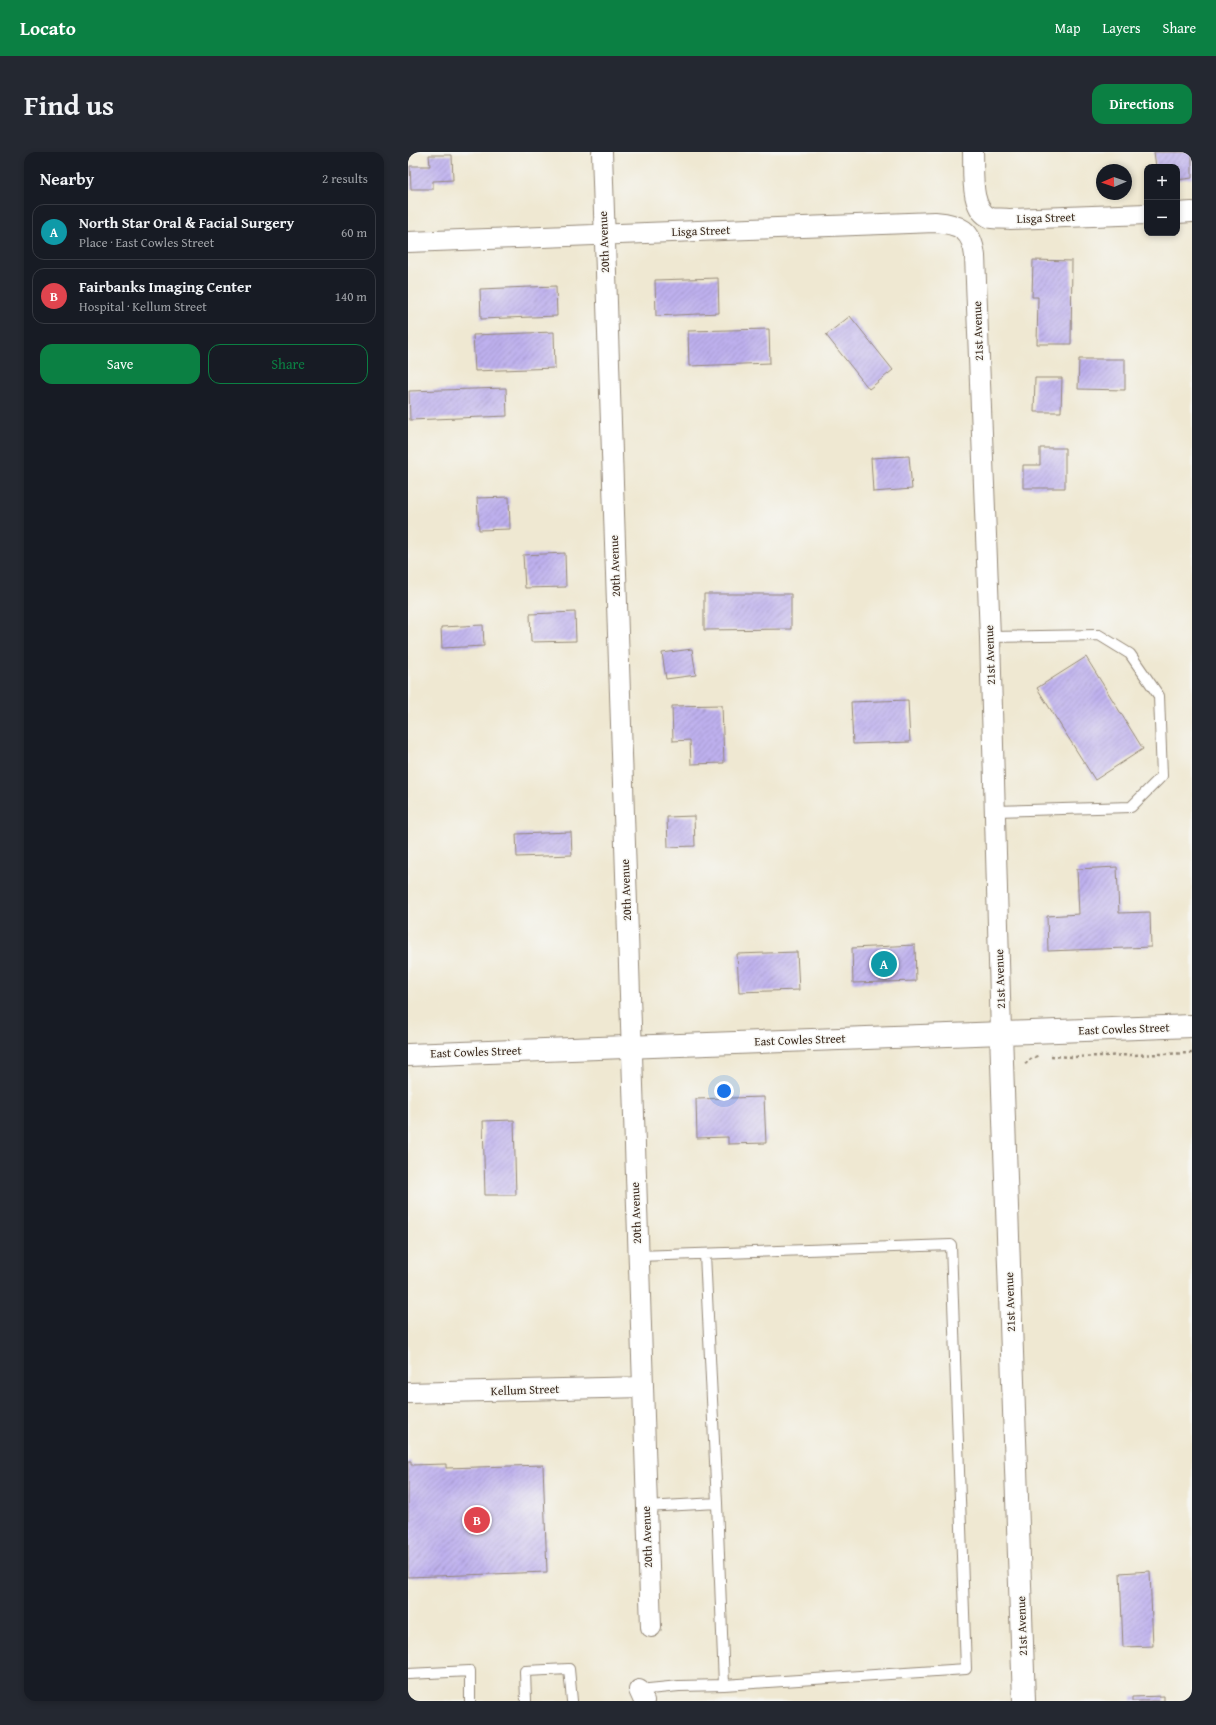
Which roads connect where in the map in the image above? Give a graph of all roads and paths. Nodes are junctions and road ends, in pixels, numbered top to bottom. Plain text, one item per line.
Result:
1 (602, 152) edge
2 (973, 152) edge
3 (1192, 212) edge
4 (1180, 213) edge
5 (1144, 214) edge
6 (604, 234) junction
7 (408, 242) edge
8 (975, 256) joint
9 (990, 637) junction
10 (995, 811) junction
11 (1192, 1026) edge
12 (1001, 1033) junction
13 (631, 1046) junction
14 (1192, 1053) edge
15 (408, 1054) edge
16 (1041, 1055) dead end
17 (1045, 1056) dead end
18 (1022, 1069) dead end
19 (705, 1254) junction
20 (638, 1256) junction
21 (642, 1387) junction
22 (408, 1393) edge
23 (717, 1503) junction
24 (646, 1507) junction
25 (650, 1627) dead end
26 (408, 1674) edge
27 (724, 1685) junction
28 (641, 1696) edge
29 (470, 1701) edge
30 (526, 1701) edge
31 (572, 1701) edge
32 (1024, 1701) edge

1 - 6 street, 20th Avenue
2 - 5 street, Lisga Street
3 - 4 street
6 - 7 street, Lisga Street
6 - 8 street, Lisga Street
6 - 13 street, 20th Avenue
8 - 9 street, 21st Avenue
9 - 10 street, 21st Avenue
9 - 10 lane
10 - 12 street, 21st Avenue
11 - 12 street, East Cowles Street
12 - 13 street, East Cowles Street
12 - 32 street, 21st Avenue
13 - 15 street, East Cowles Street
13 - 20 street, 20th Avenue
14 - 17 path
16 - 18 path
19 - 20 lane
19 - 23 lane
19 - 27 lane
20 - 21 street, 20th Avenue
21 - 22 street, Kellum Street
21 - 24 street, 20th Avenue
23 - 24 lane
23 - 27 lane
24 - 25 street, 20th Avenue
26 - 29 lane
27 - 28 lane
30 - 31 lane

